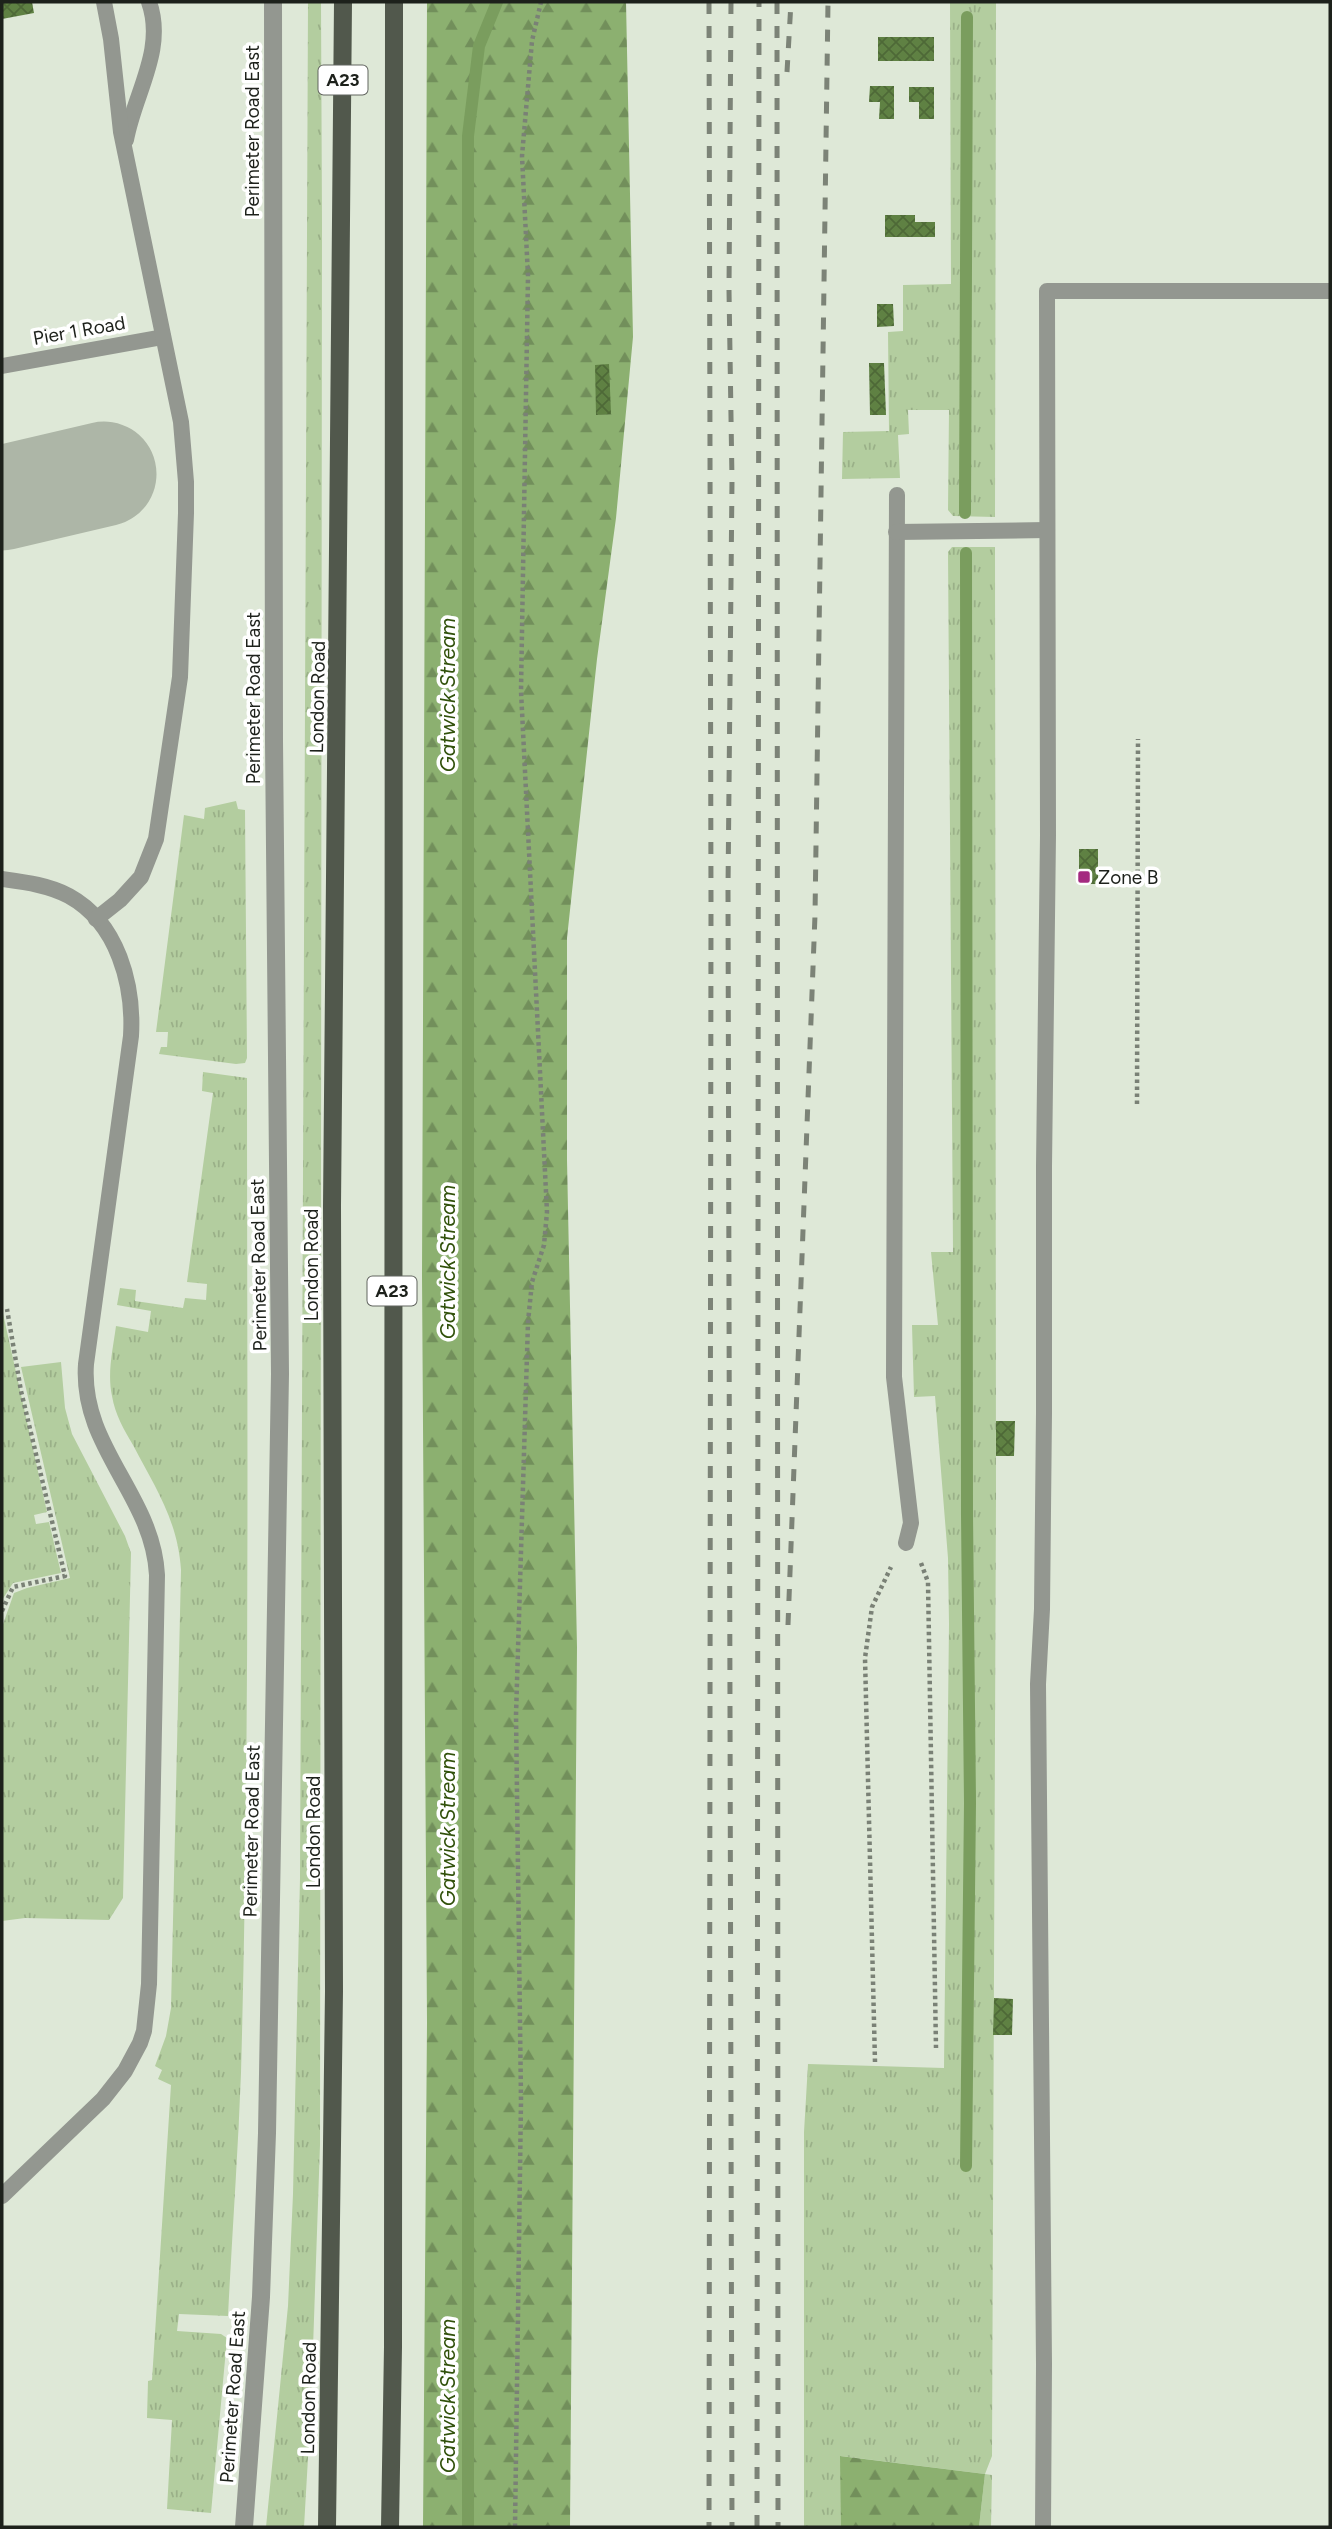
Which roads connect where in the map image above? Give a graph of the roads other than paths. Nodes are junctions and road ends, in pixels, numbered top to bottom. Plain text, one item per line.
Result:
1 (104, 2) edge
2 (149, 2) edge
3 (273, 2) edge
4 (343, 2) edge
5 (394, 2) edge
6 (125, 150) junction
7 (1330, 291) edge
8 (163, 337) junction
9 (2, 366) edge
10 (897, 495) dead end
11 (1047, 530) junction
12 (896, 532) junction
13 (2, 878) edge
14 (96, 919) junction
15 (906, 1543) road end
16 (2, 2196) edge
17 (244, 2527) edge
18 (327, 2527) edge
19 (390, 2527) edge
20 (1043, 2527) edge

1 - 6 lane
2 - 6 lane
3 - 17 street, Perimeter Road East
4 - 18 main road, London Road / A23
5 - 19 main road, A23
6 - 8 lane
7 - 11 lane
8 - 9 lane, Pier 1 Road
8 - 14 lane
10 - 12 lane
11 - 12 lane
11 - 20 lane
12 - 15 lane
13 - 14 lane
14 - 16 lane

